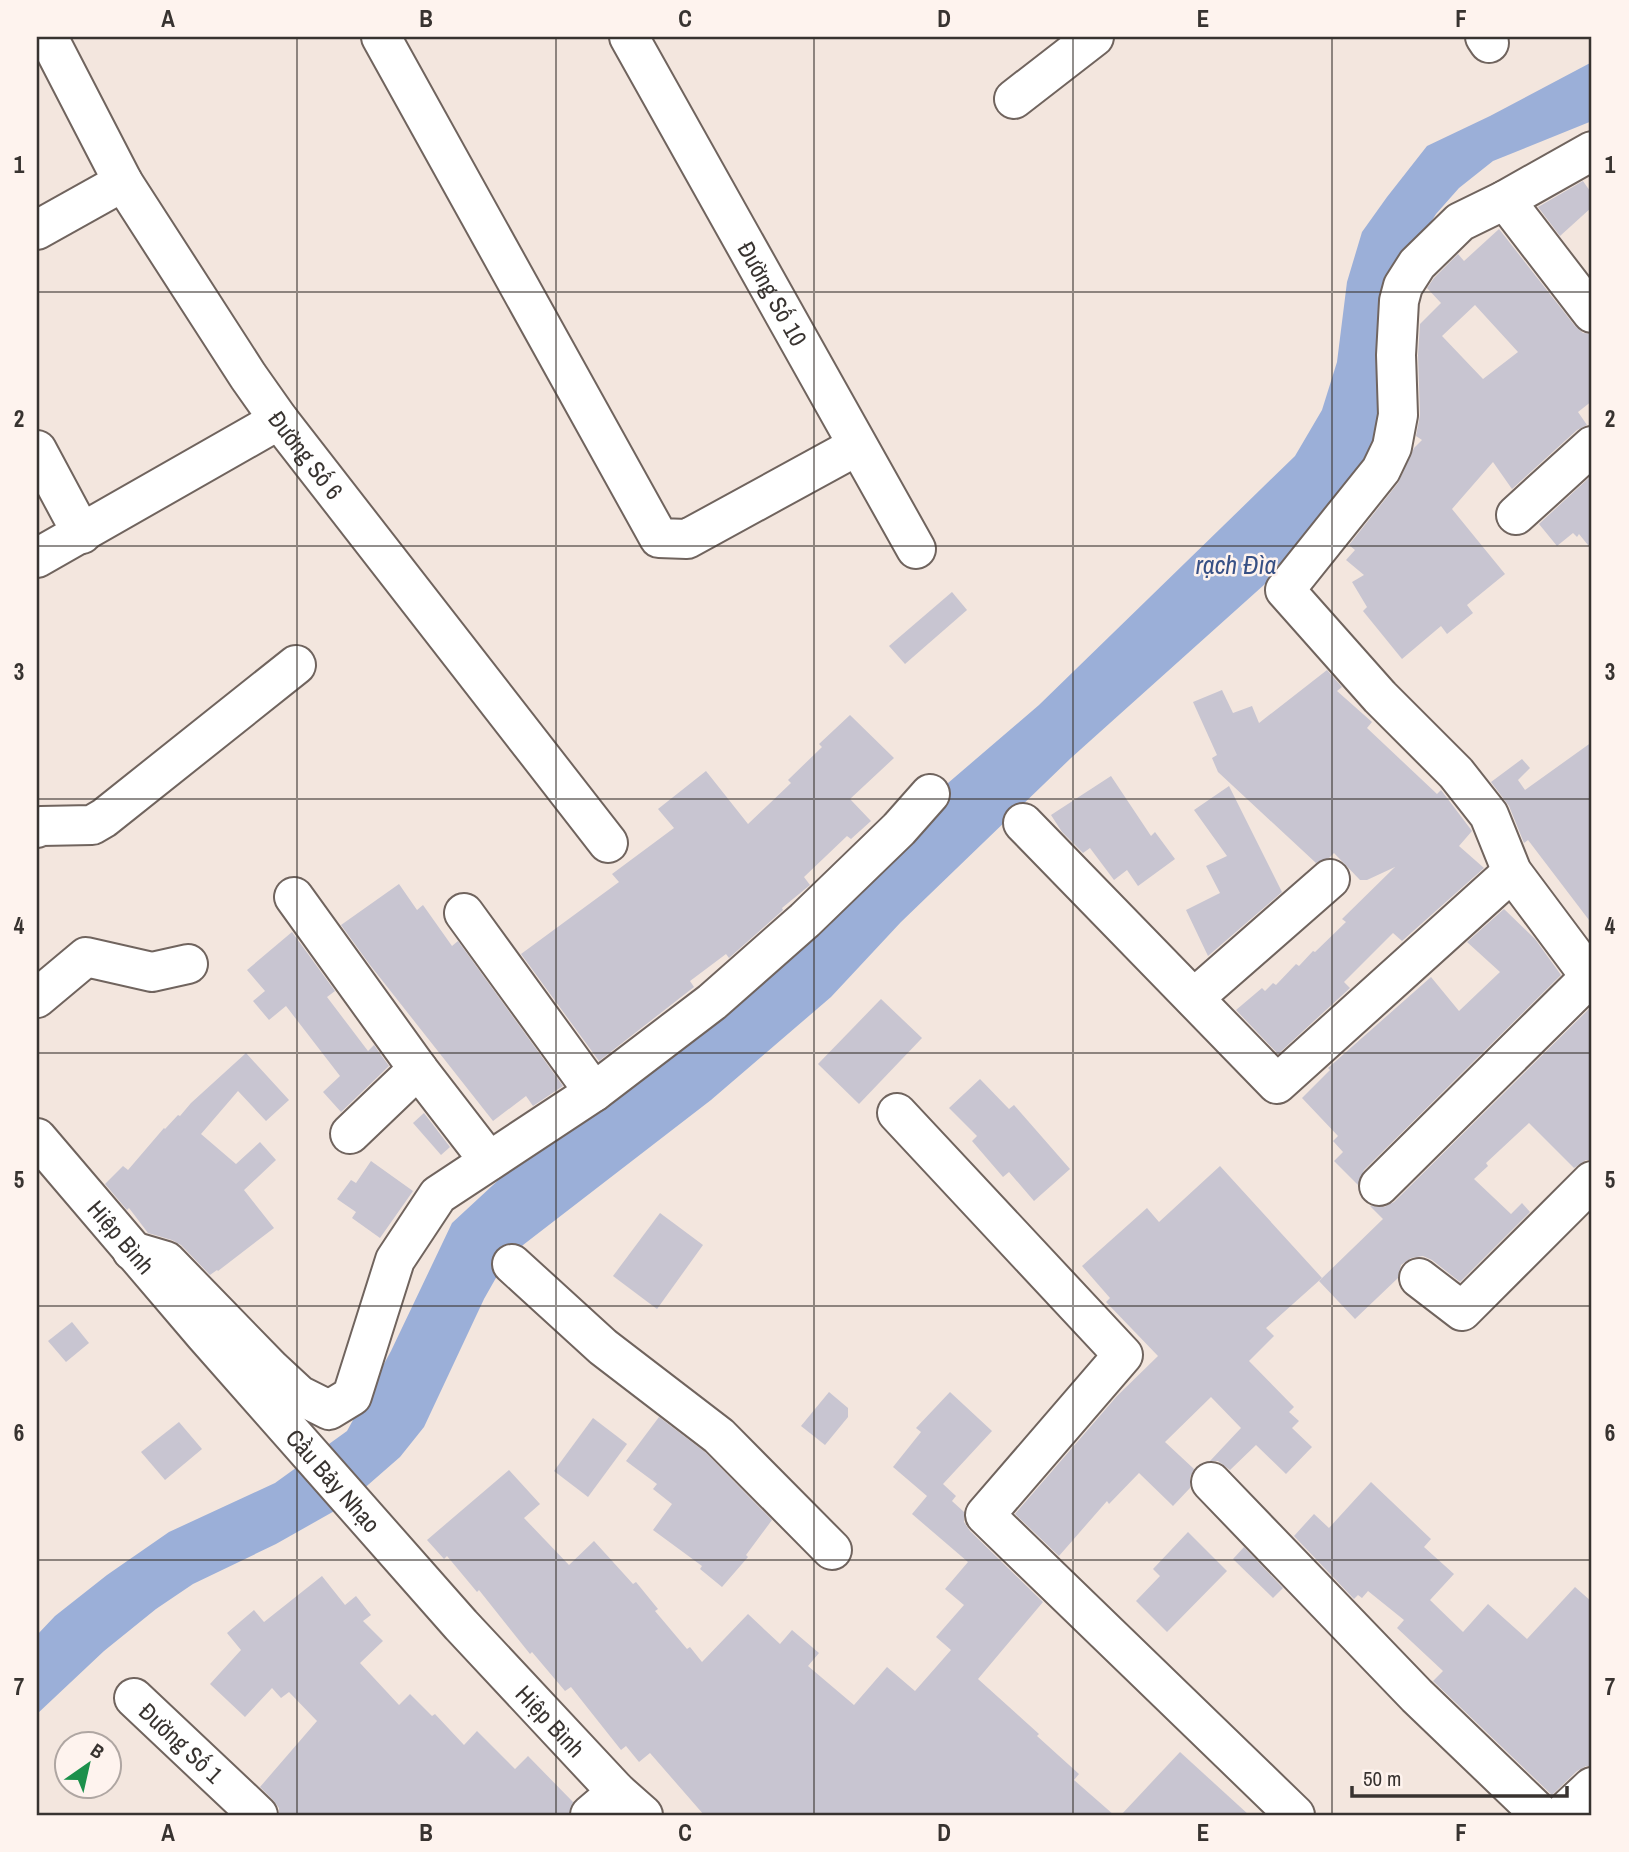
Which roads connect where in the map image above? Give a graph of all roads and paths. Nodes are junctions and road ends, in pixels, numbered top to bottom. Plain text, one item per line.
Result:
1 (48, 37) edge
2 (381, 37) edge
3 (629, 37) edge
4 (1094, 37) edge
5 (1014, 99) dead end
6 (1592, 151) edge
7 (123, 182) junction
8 (1504, 200) junction
9 (37, 230) edge
10 (1592, 313) edge
11 (279, 420) junction
12 (857, 446) junction
13 (1592, 446) edge
14 (37, 450) edge
15 (1516, 515) dead end
16 (82, 534) junction
17 (916, 548) dead end
18 (37, 558) edge
19 (296, 664) dead end
20 (930, 794) dead end
21 (1023, 823) dead end
22 (37, 828) edge
23 (608, 843) dead end
24 (1512, 873) junction
25 (1330, 879) dead end
26 (294, 897) dead end
27 (464, 913) dead end
28 (188, 964) dead end
29 (1591, 978) edge
30 (37, 998) edge
31 (1194, 998) junction
32 (418, 1069) junction
33 (594, 1092) junction
34 (897, 1113) dead end
35 (350, 1134) dead end
36 (37, 1138) edge
37 (489, 1161) junction
38 (1592, 1181) edge
39 (1378, 1186) dead end
40 (132, 1251) junction
41 (512, 1264) dead end
42 (1419, 1278) dead end
43 (205, 1335) joint
44 (1211, 1482) dead end
45 (832, 1550) dead end
46 (461, 1625) joint
47 (134, 1698) dead end
48 (1592, 1787) edge
49 (617, 1808) edge
50 (242, 1810) edge
51 (1295, 1815) edge
52 (1541, 1815) edge
53 (1562, 1815) edge

1 - 7 street, Đường Số 6
2 - 12 street
3 - 12 street, Đường Số 10
4 - 5 street
6 - 8 street
7 - 9 street
7 - 11 street, Đường Số 6
8 - 10 street
8 - 24 street
11 - 16 street
11 - 23 street, Đường Số 6
12 - 17 street, Đường Số 10
13 - 15 street
14 - 16 street
16 - 18 street
19 - 22 street
20 - 33 street
21 - 31 street
24 - 29 street
24 - 31 street
25 - 31 street
26 - 32 street
27 - 33 street
28 - 30 street
29 - 39 street
32 - 35 street
32 - 37 street
33 - 37 street
34 - 51 street
36 - 40 street, Hiệp Bình
37 - 40 street
38 - 42 street
40 - 43 street, Hiệp Bình
41 - 45 street
43 - 46 street, Cầu Bảy Nhạo
44 - 52 street
46 - 49 street, Hiệp Bình
47 - 50 street, Đường Số 1
48 - 53 street

